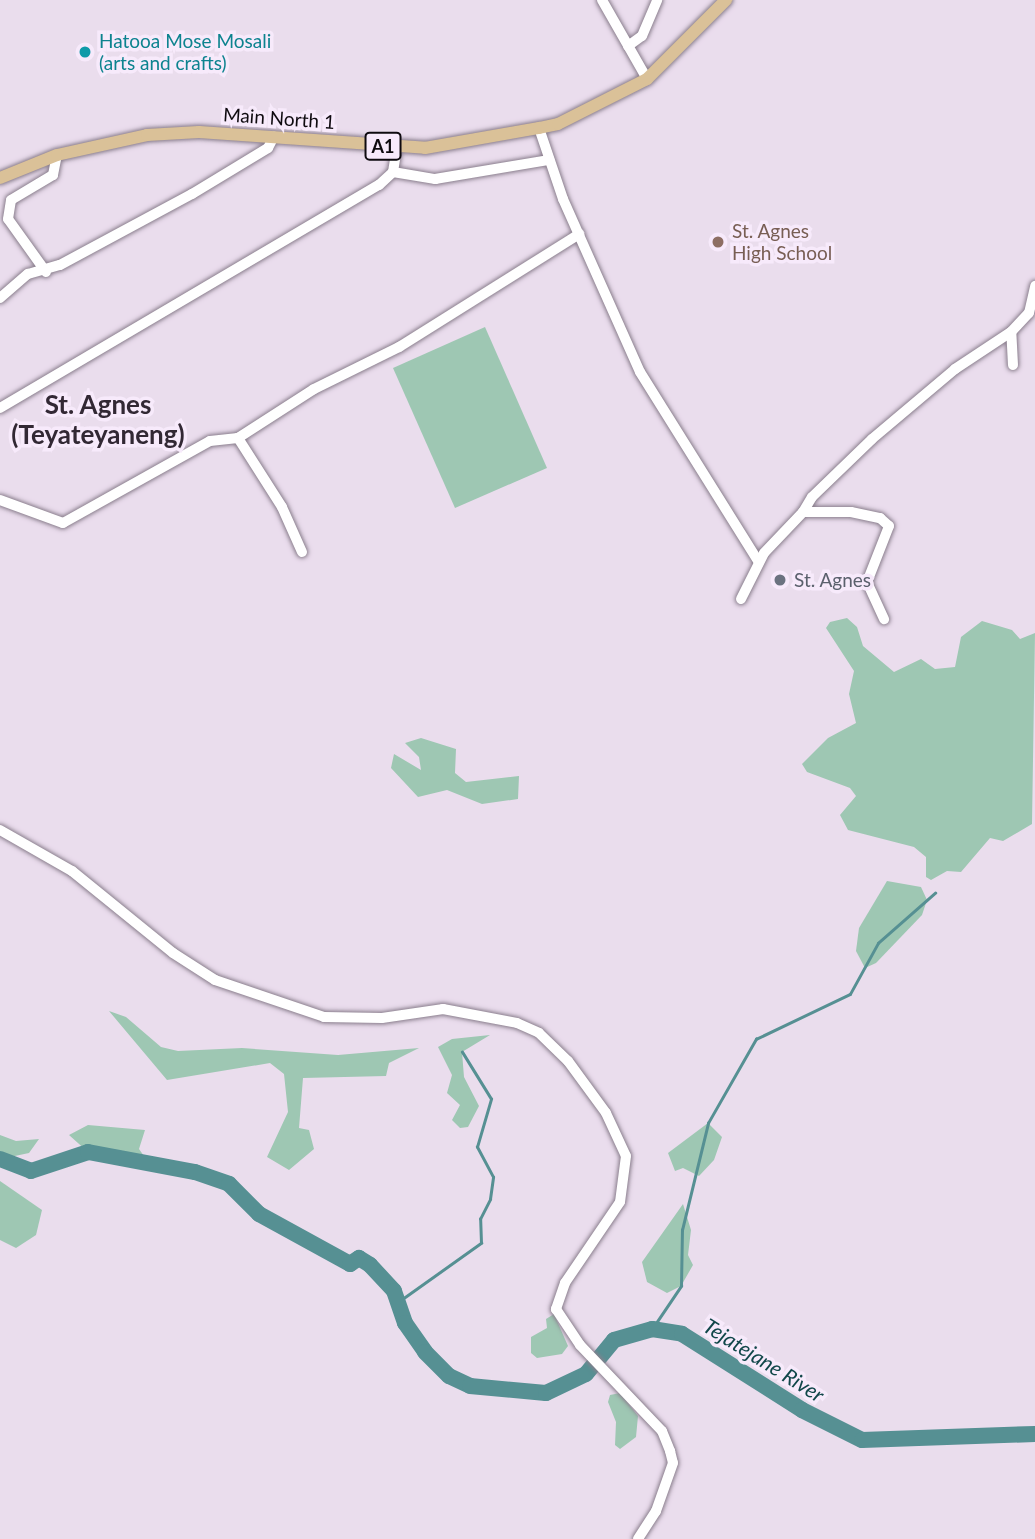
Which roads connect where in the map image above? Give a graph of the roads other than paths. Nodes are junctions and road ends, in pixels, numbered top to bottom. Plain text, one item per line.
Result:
1 (602, 0) edge
2 (657, 0) edge
3 (726, 0) edge
4 (628, 46) junction
5 (647, 79) junction
6 (539, 128) junction
7 (274, 135) junction
8 (397, 148) junction
9 (57, 156) junction
10 (549, 160) junction
11 (393, 172) junction
12 (0, 178) edge
13 (579, 234) junction
14 (46, 272) junction
15 (1035, 286) edge
16 (0, 298) edge
17 (1011, 332) junction
18 (1013, 365) dead end
19 (0, 408) edge
20 (238, 438) junction
21 (0, 500) edge
22 (803, 512) junction
23 (303, 552) dead end
24 (758, 561) junction
25 (741, 599) dead end
26 (884, 619) dead end
27 (0, 830) edge
28 (638, 1539) edge

1 - 4 street
2 - 4 street
3 - 5 main road, Main North 1 / A1
4 - 5 street
5 - 6 main road, Main North 1 / A1
6 - 8 main road, Main North 1 / A1
6 - 10 street
7 - 8 main road, Main North 1 / A1
7 - 9 main road, Main North 1 / A1
7 - 14 street
8 - 11 street
9 - 12 main road, Main North 1 / A1
9 - 14 street
10 - 11 street
10 - 13 street
11 - 19 street
13 - 20 street
13 - 24 street
14 - 16 street
15 - 17 street
17 - 18 street
17 - 22 street
20 - 21 street
20 - 23 street
22 - 24 street
22 - 26 street
24 - 25 street
27 - 28 street

